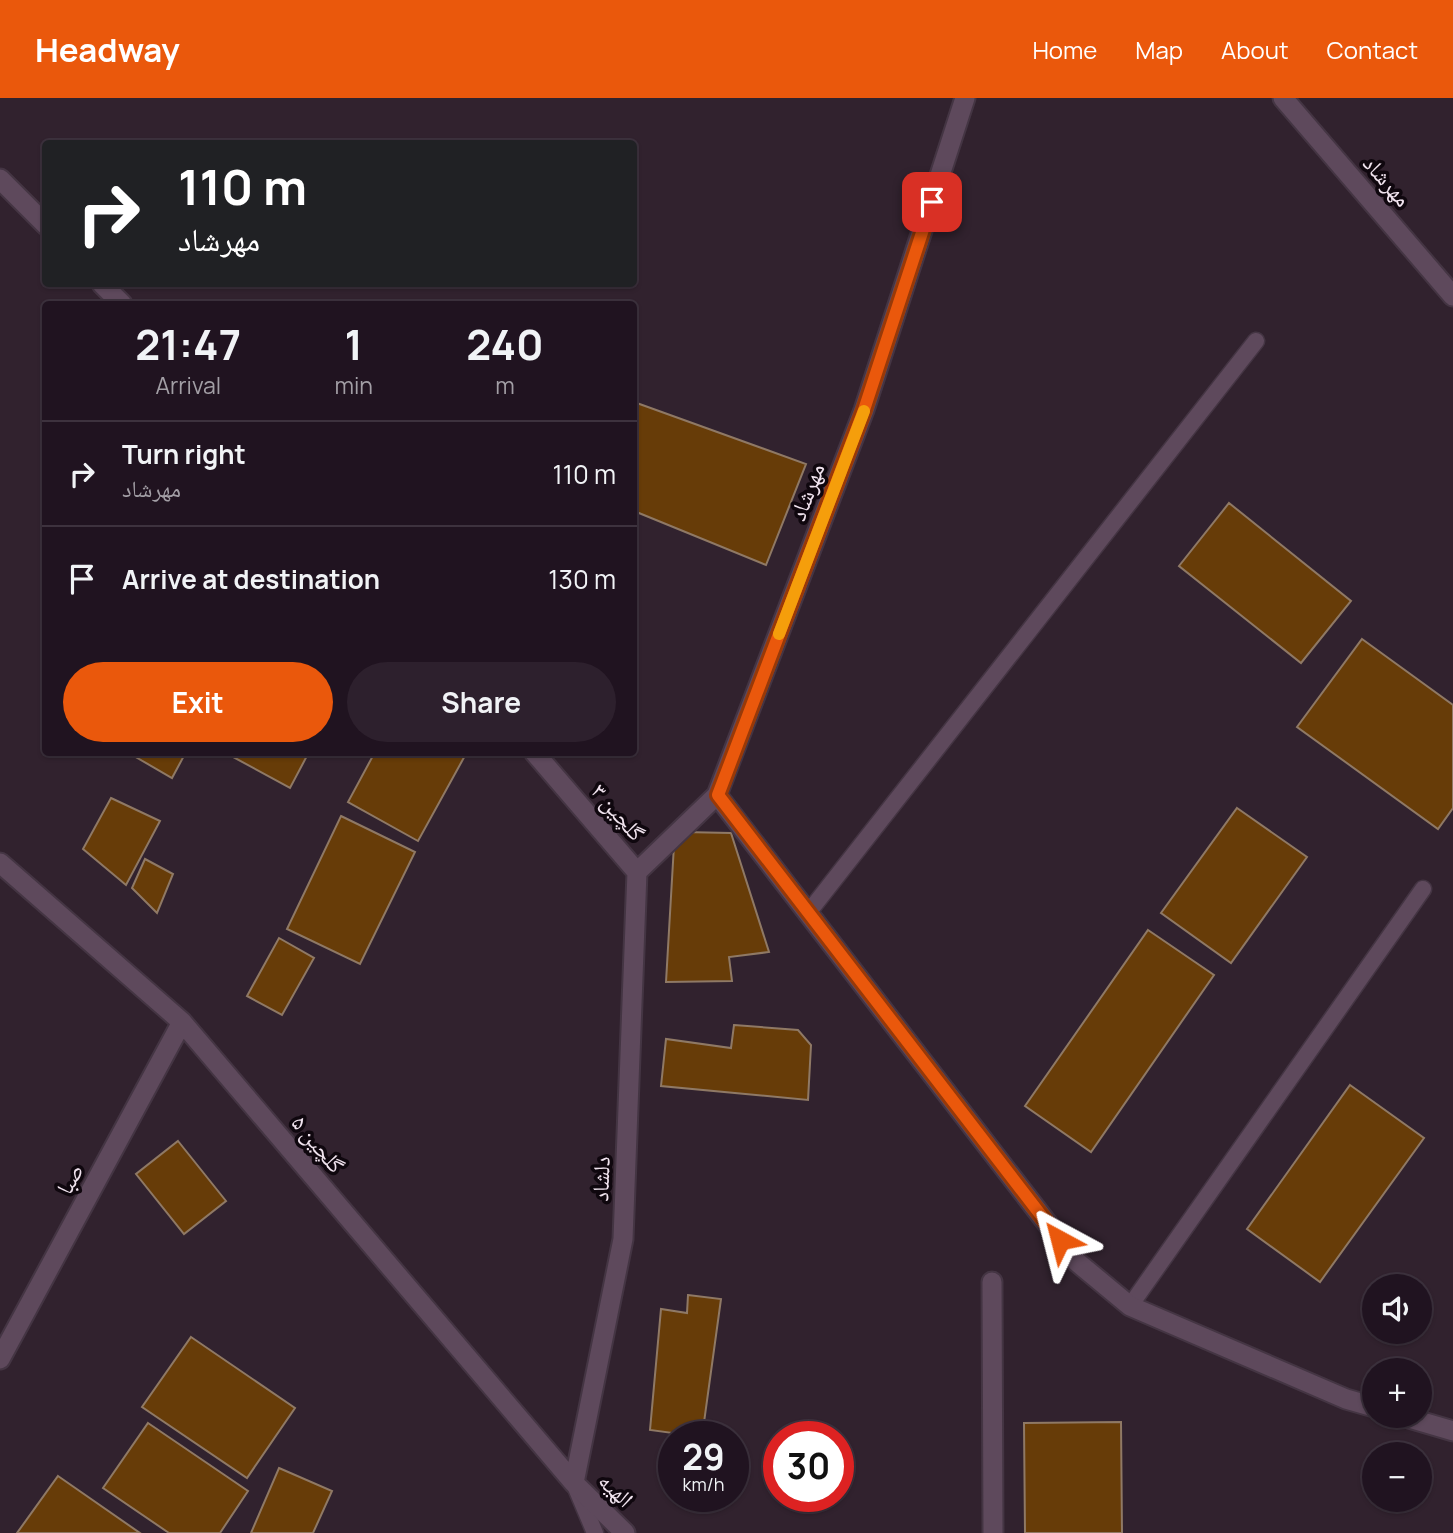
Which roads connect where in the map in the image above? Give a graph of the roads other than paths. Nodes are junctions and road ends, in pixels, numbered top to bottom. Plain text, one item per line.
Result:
1 (965, 98) edge
2 (1283, 98) edge
3 (0, 178) edge
4 (42, 221) edge
5 (105, 287) edge
6 (1453, 296) edge
7 (119, 301) edge
8 (1256, 341) dead end
9 (537, 756) edge
10 (718, 795) junction
11 (0, 863) edge
12 (637, 872) junction
13 (1423, 889) dead end
14 (808, 913) junction
15 (182, 1022) junction
16 (992, 1282) dead end
17 (1129, 1306) junction
18 (0, 1359) edge
19 (1362, 1404) edge
20 (1432, 1425) edge
21 (1453, 1431) edge
22 (574, 1483) junction
23 (596, 1533) edge
24 (625, 1533) edge
25 (993, 1533) edge

1 - 10 street, مهرشاد
2 - 6 street, مهرشاد
3 - 4 street
5 - 7 street
8 - 14 lane
9 - 12 street, گلچین ۳
10 - 12 street, مهرشاد
10 - 14 street
11 - 15 street, گلچین ۵
12 - 22 street, دلشاد
13 - 17 lane
14 - 17 street
15 - 18 street, صبا
15 - 22 street, گلچین ۵
16 - 25 street
17 - 19 street
20 - 21 street
22 - 23 lane
22 - 24 street, الهیه

